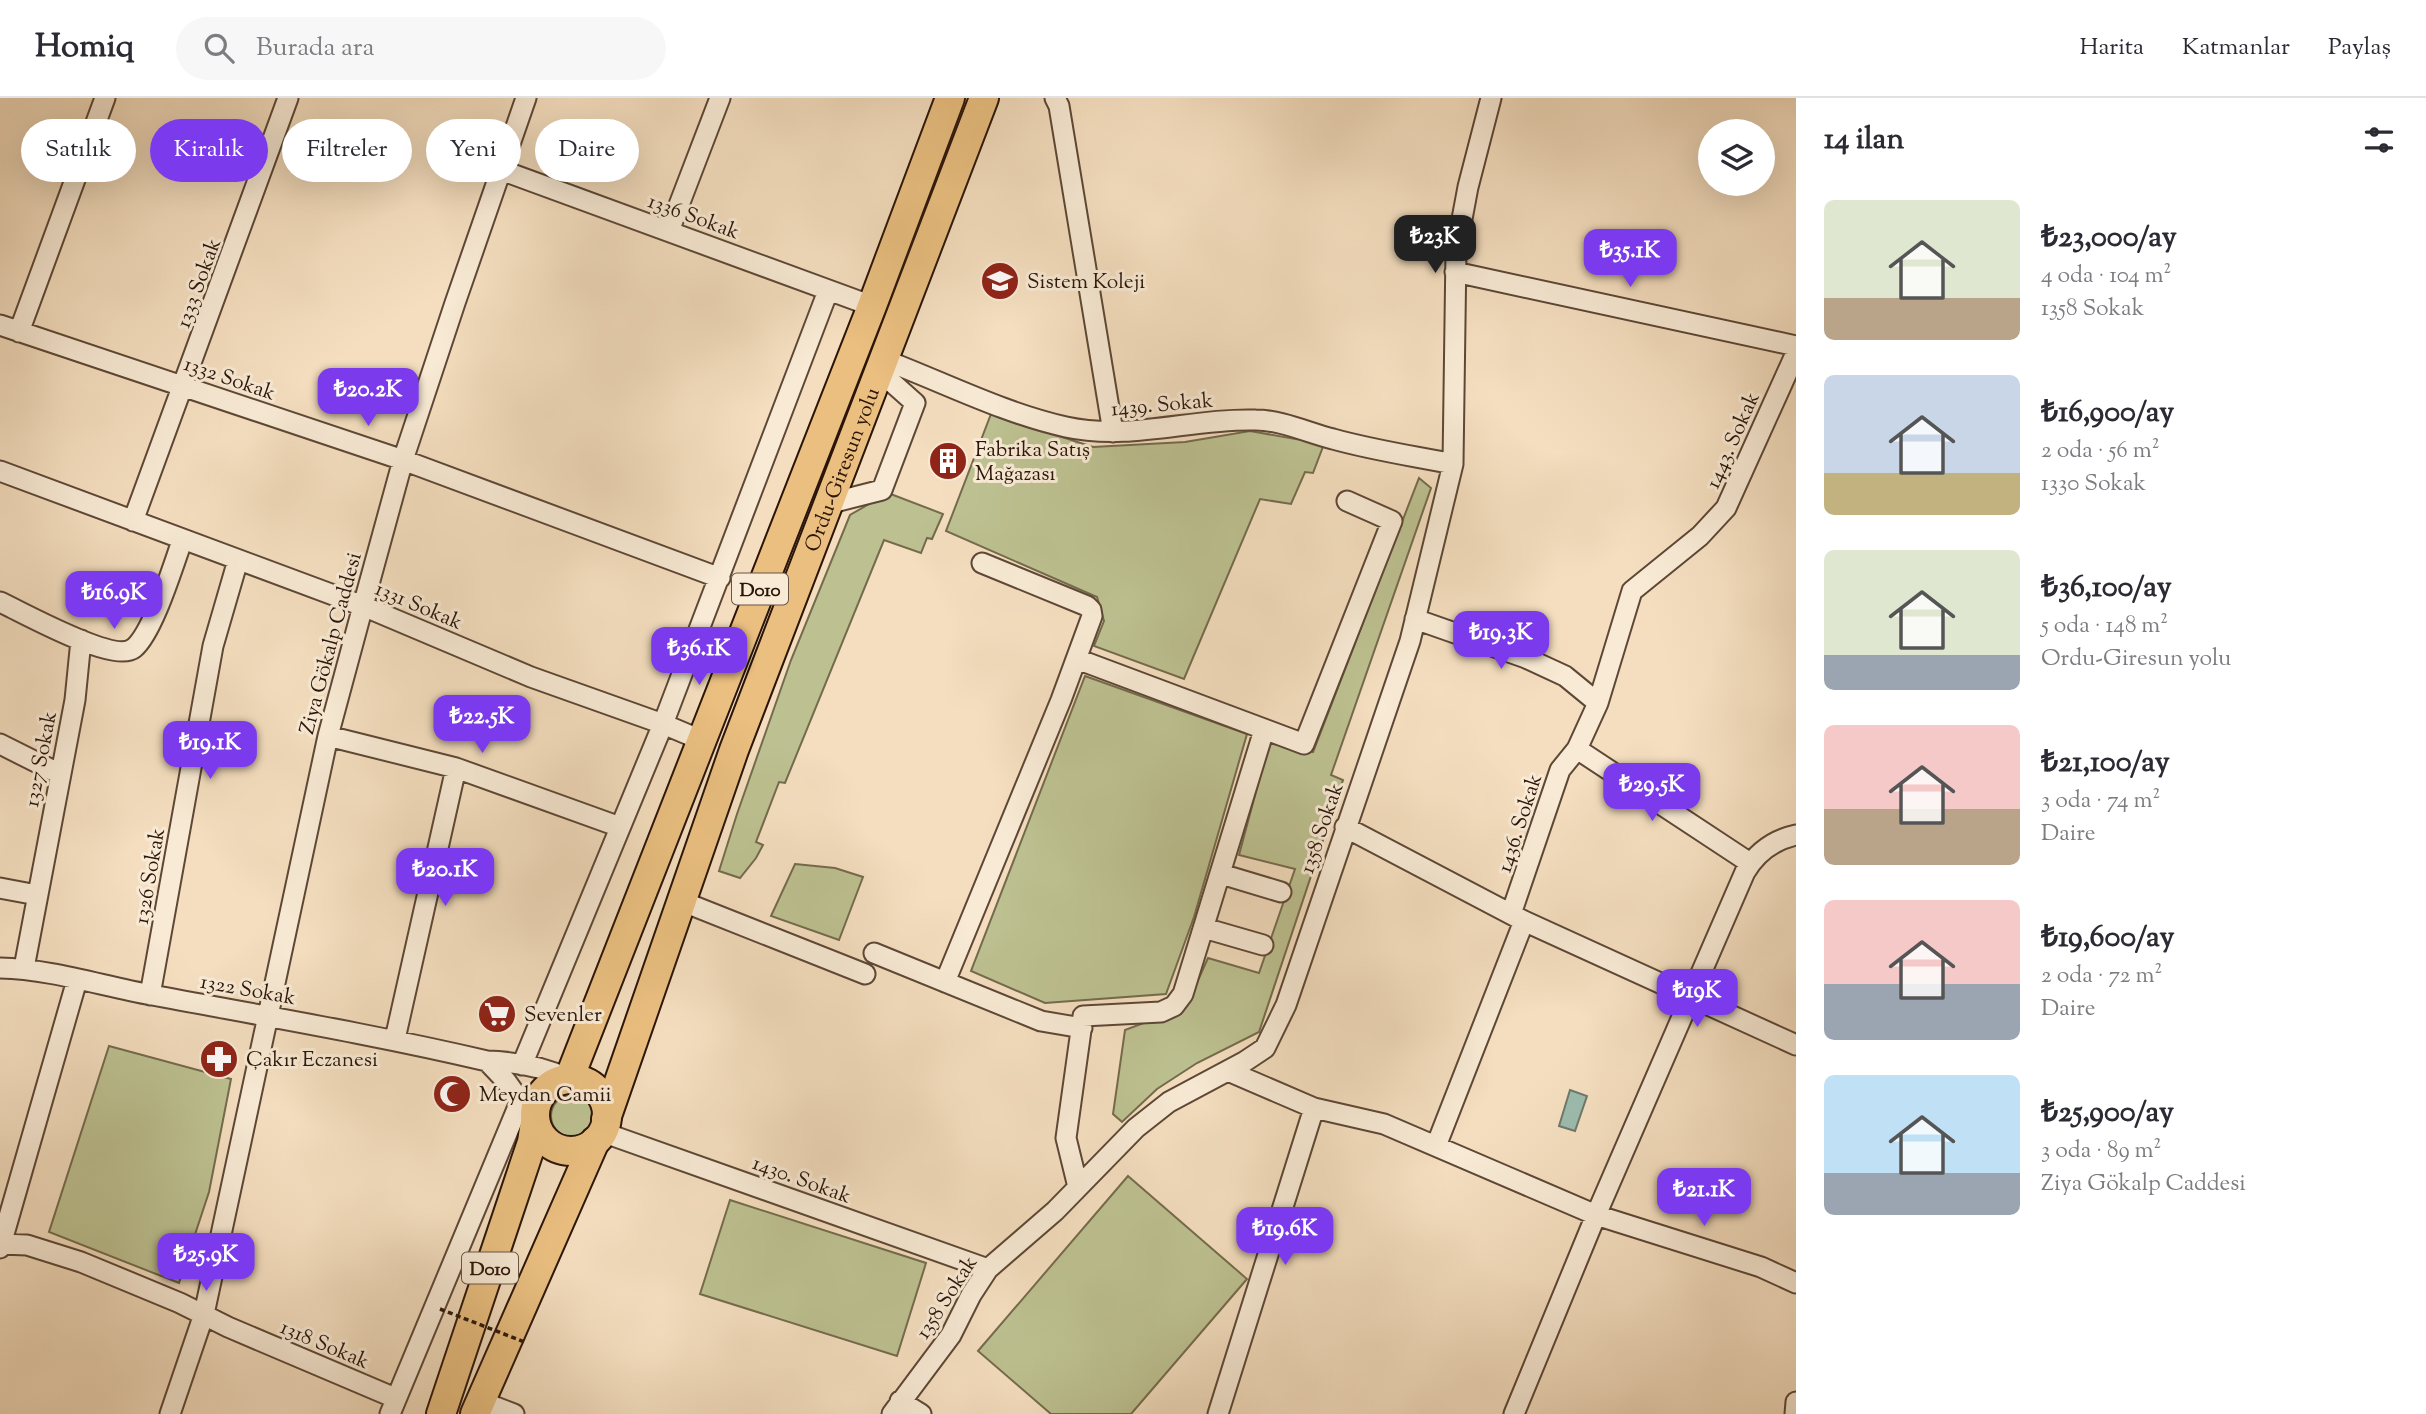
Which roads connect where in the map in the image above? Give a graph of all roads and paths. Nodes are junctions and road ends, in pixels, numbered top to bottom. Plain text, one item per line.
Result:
1 (105, 98) edge
2 (288, 98) edge
3 (526, 98) edge
4 (720, 98) edge
5 (950, 98) edge
6 (984, 98) edge
7 (1055, 98) edge
8 (1491, 98) edge
9 (519, 119) edge
10 (521, 177) edge
11 (497, 182) edge
12 (669, 231) junction
13 (1455, 272) junction
14 (828, 291) junction
15 (872, 306) junction
16 (0, 326) edge
17 (19, 332) junction
18 (1796, 346) edge
19 (1796, 353) edge
20 (880, 364) junction
21 (184, 387) junction
22 (1113, 432) junction
23 (403, 460) junction
24 (1453, 464) junction
25 (0, 471) edge
26 (1347, 502) dead end
27 (827, 504) junction
28 (133, 522) junction
29 (182, 541) junction
30 (238, 560) junction
31 (982, 563) dead end
32 (720, 578) junction
33 (1633, 591) joint
34 (0, 602) edge
35 (363, 607) junction
36 (1415, 619) junction
37 (81, 640) junction
38 (1077, 659) junction
39 (1598, 703) junction
40 (663, 724) junction
41 (1264, 730) junction
42 (328, 736) junction
43 (701, 740) junction
44 (0, 744) edge
45 (1577, 749) junction
46 (456, 768) junction
47 (60, 774) junction
48 (620, 827) junction
49 (1345, 827) junction
50 (1796, 835) edge
51 (1750, 863) junction
52 (1221, 874) junction
53 (0, 888) edge
54 (1281, 892) dead end
55 (37, 895) junction
56 (681, 901) junction
57 (1518, 917) junction
58 (1204, 928) junction
59 (1264, 945) dead end
60 (874, 953) dead end
61 (0, 968) edge
62 (24, 968) junction
63 (865, 974) dead end
64 (77, 980) junction
65 (945, 982) junction
66 (150, 995) junction
67 (1689, 997) junction
68 (267, 1015) junction
69 (1082, 1028) junction
70 (395, 1039) junction
71 (1796, 1045) edge
72 (487, 1061) junction
73 (522, 1065) junction
74 (1228, 1071) junction
75 (569, 1079) junction
76 (1314, 1108) junction
77 (528, 1112) junction
78 (601, 1131) junction
79 (1436, 1146) junction
80 (1078, 1186) junction
81 (1597, 1215) junction
82 (1, 1246) edge
83 (988, 1269) junction
84 (1796, 1283) edge
85 (440, 1309) dead end
86 (204, 1314) junction
87 (527, 1343) dead end
88 (1796, 1402) edge
89 (393, 1406) edge
90 (478, 1407) edge
91 (896, 1408) edge
92 (170, 1414) edge
93 (441, 1414) edge
94 (514, 1414) edge
95 (921, 1414) edge
96 (1218, 1414) edge
97 (1514, 1414) edge
98 (1795, 1414) edge

1 - 17 street
2 - 21 street, 1333 Sokak
3 - 9 street, Ziya Gökalp Caddesi
4 - 12 street
5 - 15 highway, Ordu-Giresun yolu / D010
6 - 20 highway, Ordu-Giresun yolu / D010
7 - 22 street
8 - 13 street, 1358 Sokak
10 - 12 street, 1336 Sokak
11 - 23 street, Ziya Gökalp Caddesi
12 - 14 street, 1336 Sokak
13 - 18 street
13 - 24 street, 1358 Sokak
14 - 15 street, 1336 Sokak
14 - 32 street
15 - 43 highway, Ordu-Giresun yolu / D010
16 - 17 street, 1332 Sokak
17 - 21 street, 1332 Sokak
19 - 33 street, 1443. Sokak
20 - 22 street, 1439. Sokak
20 - 27 highway, Ordu-Giresun yolu / D010
20 - 27 street
21 - 23 street, 1332 Sokak
21 - 28 street, 1333 Sokak
22 - 24 street, 1439. Sokak
23 - 32 street, 1332 Sokak
23 - 35 street, Ziya Gökalp Caddesi
24 - 36 street, 1358 Sokak
25 - 28 street, 1331 Sokak
26 - 41 street
27 - 56 highway, Ordu-Giresun yolu / D010
28 - 29 street, 1331 Sokak
29 - 30 street, 1331 Sokak
29 - 37 street
30 - 35 street, 1331 Sokak
30 - 66 street, 1326 Sokak
31 - 38 street
32 - 40 street
33 - 39 street, 1436. Sokak
34 - 37 street
35 - 40 street, 1331 Sokak
35 - 42 street, Ziya Gökalp Caddesi
36 - 39 street
36 - 49 street, 1358 Sokak
37 - 47 street, 1327 Sokak
38 - 41 street
38 - 65 street
39 - 45 street, 1436. Sokak
40 - 43 street, 1331 Sokak
40 - 48 street
41 - 52 street
42 - 46 street
42 - 68 street, Ziya Gökalp Caddesi
43 - 75 highway, Ordu-Giresun yolu / D010
44 - 47 street
45 - 51 street
45 - 57 street, 1436. Sokak
46 - 48 street
46 - 70 street
47 - 55 street, 1327 Sokak
48 - 73 street
49 - 57 street
49 - 74 street, 1358 Sokak
50 - 51 street
51 - 67 street
52 - 54 street
52 - 58 street
53 - 55 street
55 - 62 street, 1327 Sokak
56 - 63 street
56 - 78 highway, Ordu-Giresun yolu / D010
57 - 67 street
57 - 79 street, 1436. Sokak
58 - 59 street
58 - 69 street
60 - 65 street
61 - 62 street, 1322 Sokak
62 - 64 street, 1322 Sokak
64 - 66 street, 1322 Sokak
64 - 82 street
65 - 69 street
66 - 68 street, 1322 Sokak
67 - 71 street
67 - 81 street
68 - 70 street, 1322 Sokak
68 - 86 street, Ziya Gökalp Caddesi
69 - 80 street
70 - 72 street, 1322 Sokak
72 - 73 street, 1322 Sokak
72 - 77 street
73 - 75 street, 1322 Sokak
74 - 76 street
74 - 80 street, 1358 Sokak
75 - 77 highway
75 - 78 highway
76 - 79 street
76 - 96 street
77 - 78 highway
77 - 89 street
77 - 93 highway, D010
78 - 83 street, 1430. Sokak
78 - 90 highway, D010
79 - 81 street
80 - 83 street, 1358 Sokak
81 - 84 street
81 - 97 street
82 - 86 street, 1318 Sokak
83 - 91 street, 1358 Sokak
85 - 87 path, bridge
86 - 89 street, 1318 Sokak
86 - 92 street, Ziya Gökalp Caddesi
88 - 98 street
90 - 94 street
91 - 95 street

